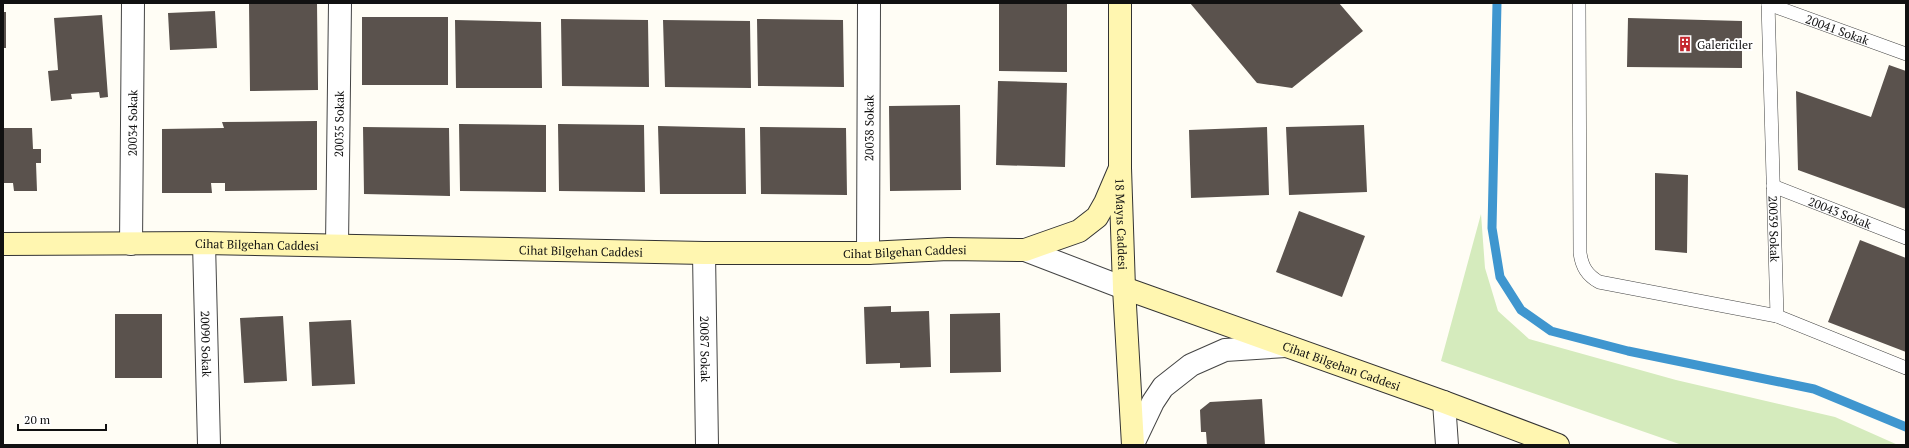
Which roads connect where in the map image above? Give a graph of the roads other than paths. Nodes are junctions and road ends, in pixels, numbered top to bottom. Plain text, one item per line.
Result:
1 (133, 3) edge
2 (340, 3) edge
3 (344, 3) edge
4 (868, 3) edge
5 (1120, 3) edge
6 (1579, 3) edge
7 (1768, 4) edge
8 (1906, 54) edge
9 (1120, 168) junction
10 (1773, 186) junction
11 (1906, 238) edge
12 (204, 243) junction
13 (3, 244) edge
14 (131, 244) junction
15 (337, 245) junction
16 (1025, 250) junction
17 (704, 253) junction
18 (868, 253) junction
19 (1124, 288) junction
20 (1777, 316) junction
21 (1288, 346) junction
22 (1906, 368) edge
23 (1444, 402) junction
24 (1133, 444) edge
25 (208, 445) edge
26 (707, 445) edge
27 (1447, 445) edge
28 (1558, 445) edge

1 - 14 street, 20034 Sokak
2 - 3 street
2 - 15 street, 20035 Sokak
4 - 18 street, 20038 Sokak
5 - 9 main road, 18 Mayıs Caddesi
6 - 20 lane
7 - 8 lane, 20041 Sokak
7 - 10 lane, 20039 Sokak
9 - 16 main road, Cihat Bilgehan Caddesi
9 - 19 main road, 18 Mayıs Caddesi
10 - 11 lane, 20043 Sokak
10 - 20 lane, 20039 Sokak
12 - 14 main road, Cihat Bilgehan Caddesi
12 - 15 main road, Cihat Bilgehan Caddesi
12 - 25 street, 20090 Sokak
13 - 14 main road, Cihat Bilgehan Caddesi
15 - 17 main road, Cihat Bilgehan Caddesi
16 - 18 main road, Cihat Bilgehan Caddesi
16 - 19 street
17 - 18 main road, Cihat Bilgehan Caddesi
17 - 26 street, 20087 Sokak
19 - 21 main road, Cihat Bilgehan Caddesi
19 - 24 main road, 18 Mayıs Caddesi
20 - 22 lane
21 - 23 main road, Cihat Bilgehan Caddesi
21 - 24 street
23 - 27 street
23 - 28 main road, Cihat Bilgehan Caddesi

